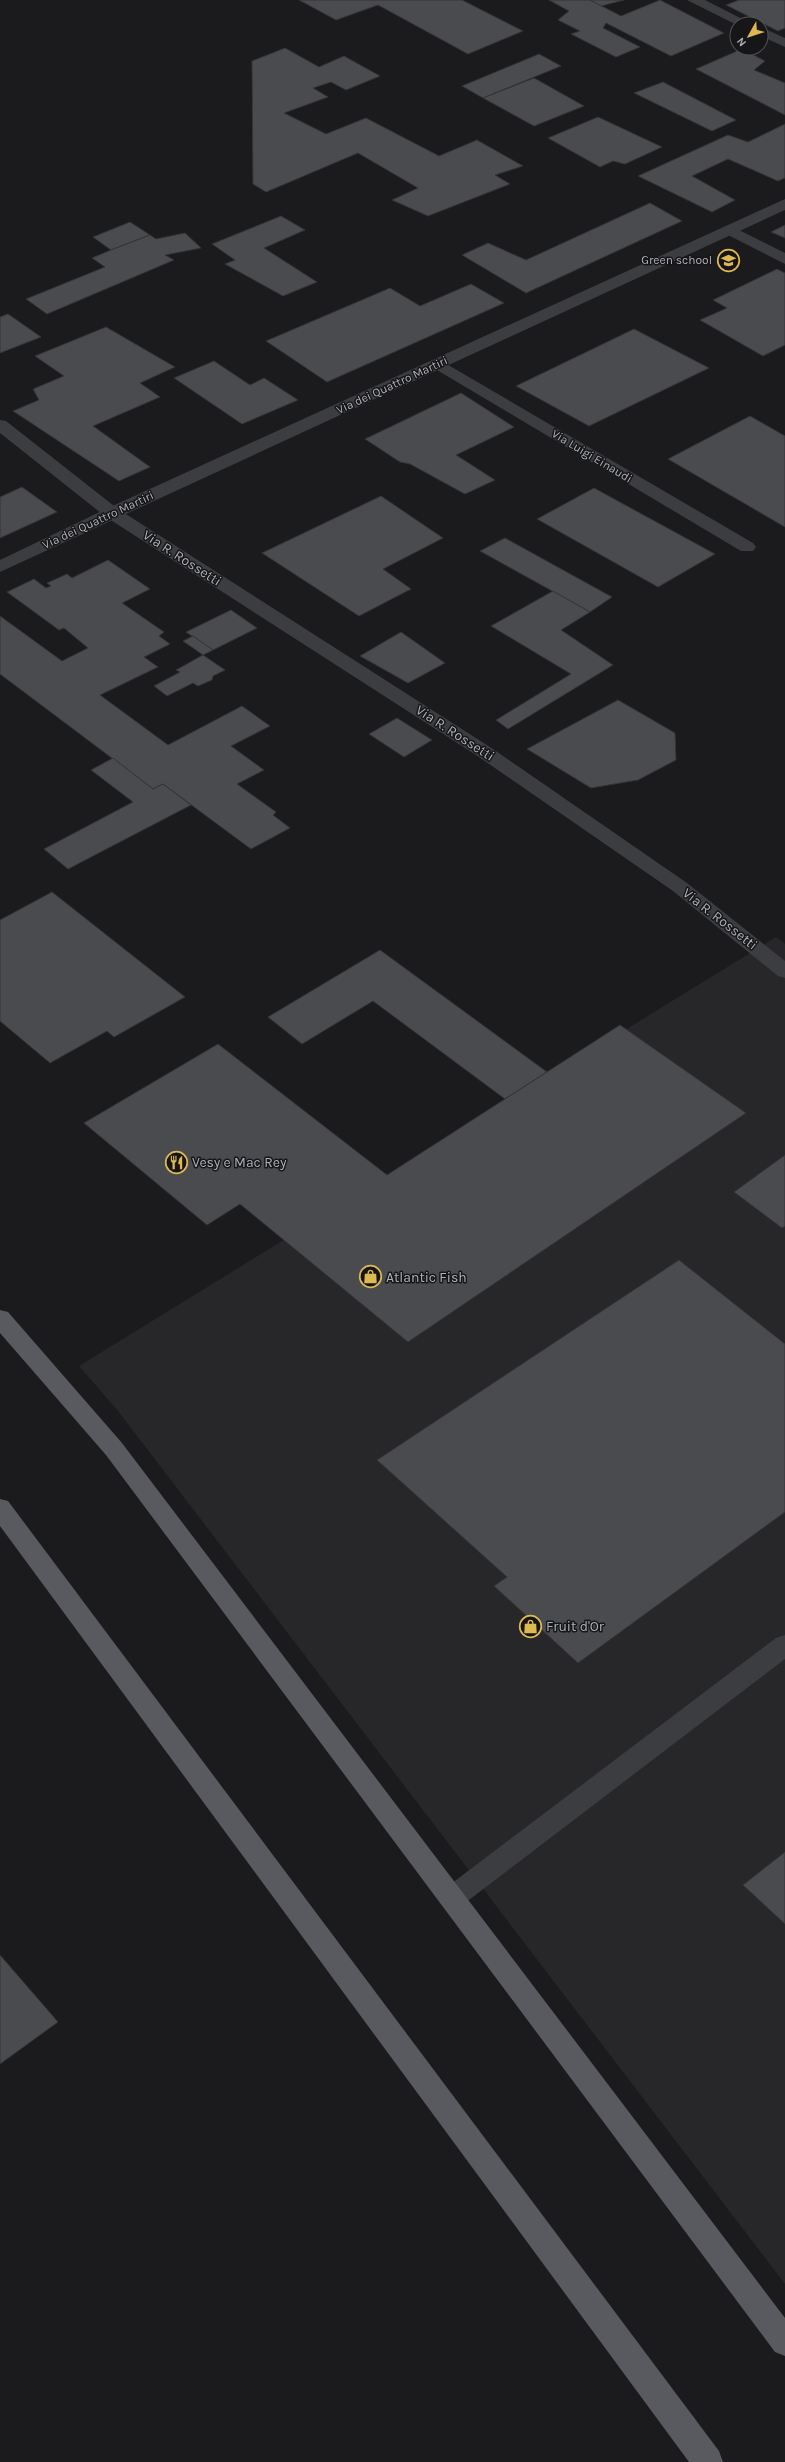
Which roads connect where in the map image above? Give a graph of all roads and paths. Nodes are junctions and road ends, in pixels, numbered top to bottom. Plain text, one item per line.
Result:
1 (694, 0) edge
2 (729, 16) edge
3 (769, 35) edge
4 (785, 43) edge
5 (785, 204) edge
6 (729, 230) junction
7 (785, 259) edge
8 (438, 364) junction
9 (0, 426) edge
10 (112, 513) junction
11 (747, 547) dead end
12 (0, 567) edge
13 (785, 971) edge
14 (0, 1318) edge
15 (0, 1508) edge
16 (785, 1645) edge
17 (452, 1898) junction
18 (785, 2342) edge
19 (708, 2462) edge

1 - 2 street
3 - 4 street
5 - 6 street, Via dei Quattro Martiri
6 - 7 street
6 - 8 street, Via dei Quattro Martiri
8 - 10 street, Via dei Quattro Martiri
8 - 11 street, Via Luigi Einaudi
9 - 10 street, Via R. Rossetti
10 - 12 street, Via dei Quattro Martiri
10 - 13 street, Via R. Rossetti
14 - 17 main road
15 - 19 main road
16 - 17 street
17 - 18 main road

